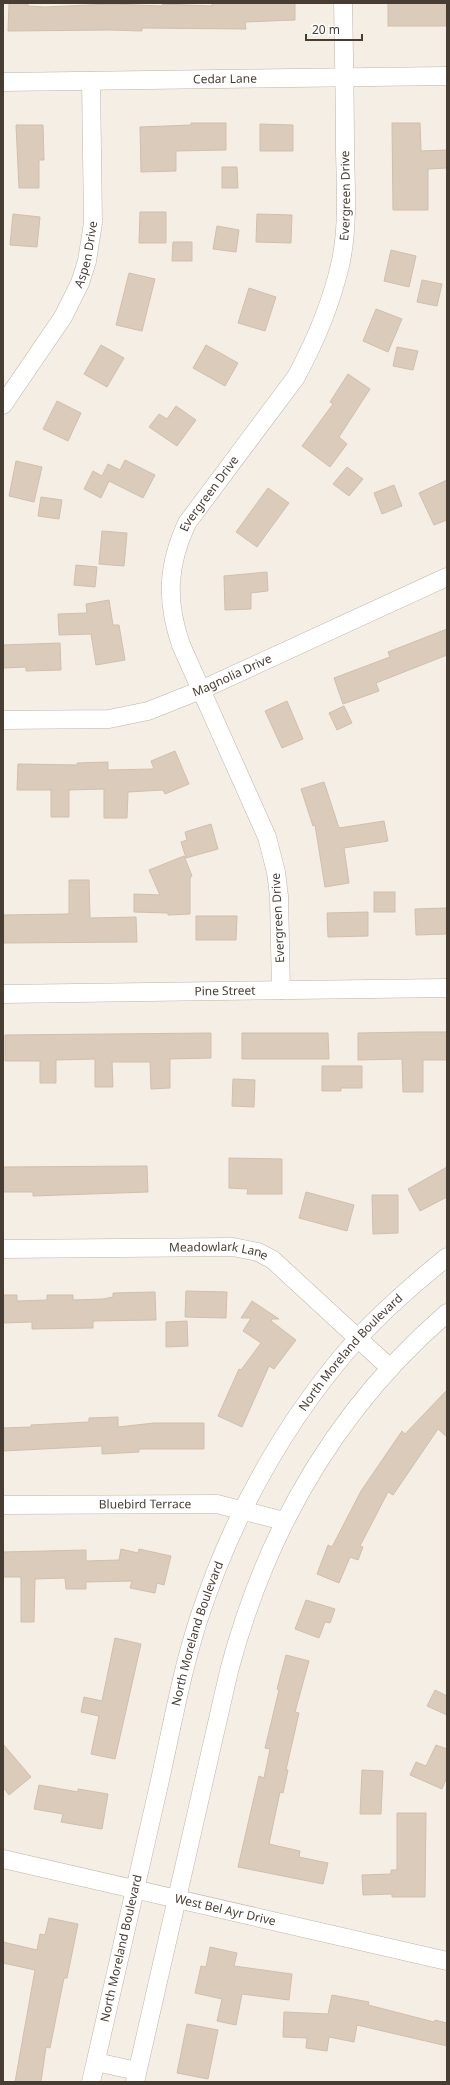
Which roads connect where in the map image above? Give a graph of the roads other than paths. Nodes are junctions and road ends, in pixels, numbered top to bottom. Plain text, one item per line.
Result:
1 (343, 3) edge
2 (447, 76) edge
3 (344, 78) junction
4 (91, 81) junction
5 (3, 82) edge
6 (3, 405) edge
7 (447, 577) edge
8 (201, 690) junction
9 (3, 720) edge
10 (447, 988) edge
11 (281, 990) junction
12 (3, 994) edge
13 (3, 1249) edge
14 (447, 1257) edge
15 (447, 1313) edge
16 (359, 1337) junction
17 (390, 1368) junction
18 (3, 1505) edge
19 (242, 1510) junction
20 (284, 1521) junction
21 (3, 1859) edge
22 (134, 1889) junction
23 (176, 1899) junction
24 (447, 1961) edge
25 (96, 2062) junction
26 (136, 2076) edge
27 (91, 2082) edge

1 - 3 street, Evergreen Drive
2 - 3 street, Cedar Lane
3 - 4 street, Cedar Lane
3 - 8 street, Evergreen Drive
4 - 5 street, Cedar Lane
4 - 6 street, Aspen Drive
7 - 8 street, Magnolia Drive
8 - 9 street, Magnolia Drive
8 - 11 street, Evergreen Drive
10 - 11 street, Pine Street
11 - 12 street, Pine Street
13 - 16 street, Meadowlark Lane
14 - 16 street, North Moreland Boulevard
15 - 17 street
16 - 17 street, Meadowlark Lane
16 - 19 street, North Moreland Boulevard
17 - 20 street
18 - 19 street, Bluebird Terrace
19 - 20 street, Bluebird Terrace
19 - 22 street, North Moreland Boulevard
20 - 23 street
21 - 22 street, West Bel Ayr Drive
22 - 23 street, West Bel Ayr Drive
22 - 25 street, North Moreland Boulevard
23 - 24 street, West Bel Ayr Drive
23 - 26 street
25 - 26 street
25 - 27 street, North Moreland Boulevard

